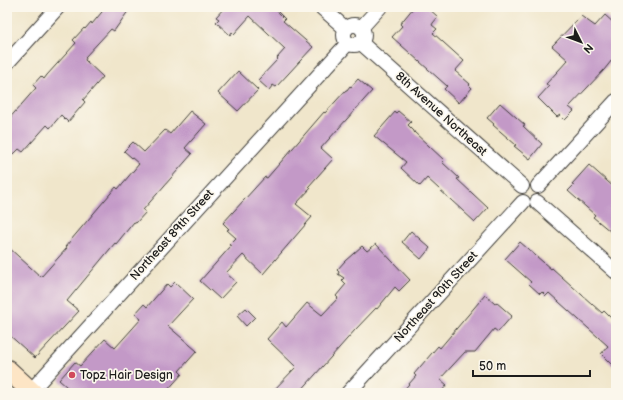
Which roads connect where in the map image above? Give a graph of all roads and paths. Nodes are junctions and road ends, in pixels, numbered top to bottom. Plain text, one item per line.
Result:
1 (58, 7) edge
2 (321, 7) edge
3 (380, 7) edge
4 (354, 35) junction
5 (7, 63) edge
6 (616, 101) edge
7 (522, 186) junction
8 (538, 186) junction
9 (523, 202) junction
10 (537, 202) junction
11 (616, 272) edge
12 (7, 369) edge
13 (31, 392) edge
14 (348, 393) edge

1 - 5 street
2 - 4 street, 8th Avenue Northeast
3 - 4 street, Northeast 89th Street
4 - 7 street, 8th Avenue Northeast
4 - 13 street, Northeast 89th Street
6 - 8 street
7 - 8 street
7 - 9 street
8 - 10 street
9 - 10 street
9 - 14 street, Northeast 90th Street
10 - 11 street
12 - 13 main road

